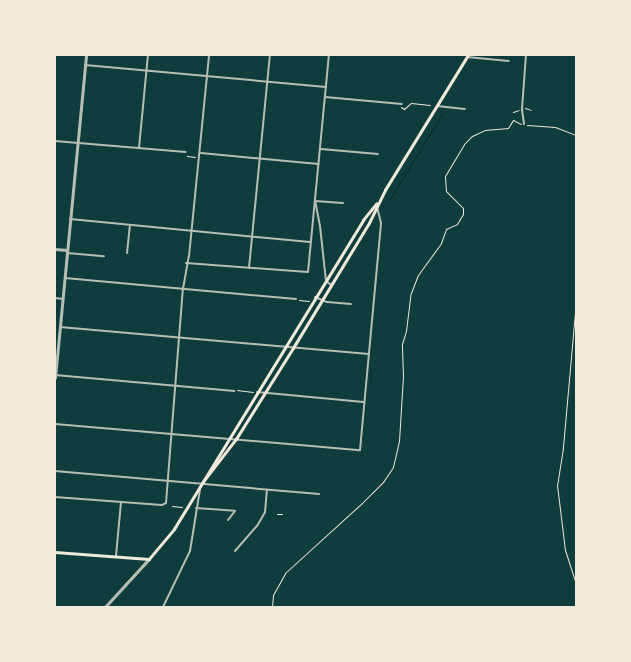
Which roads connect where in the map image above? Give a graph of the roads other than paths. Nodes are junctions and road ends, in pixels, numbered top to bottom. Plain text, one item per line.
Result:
1 (86, 55) edge
2 (148, 55) edge
3 (210, 55) edge
4 (270, 55) edge
5 (329, 55) edge
6 (526, 55) edge
7 (467, 56) edge
8 (510, 61) dead end
9 (85, 65) junction
10 (146, 70) junction
11 (208, 76) junction
12 (268, 81) junction
13 (326, 87) junction
14 (325, 97) junction
15 (402, 104) dead end
16 (437, 106) junction
17 (465, 109) dead end
18 (525, 124) road end
19 (55, 141) edge
20 (78, 143) junction
21 (139, 148) junction
22 (320, 149) junction
23 (186, 152) dead end
24 (200, 153) junction
25 (378, 154) dead end
26 (260, 158) junction
27 (318, 164) junction
28 (315, 200) junction
29 (343, 203) dead end
30 (376, 204) junction
31 (70, 220) junction
32 (130, 224) junction
33 (192, 230) junction
34 (252, 236) junction
35 (310, 242) junction
36 (55, 249) edge
37 (67, 252) junction
38 (126, 253) dead end
39 (104, 256) dead end
40 (186, 263) junction
41 (249, 268) junction
42 (65, 278) junction
43 (326, 281) junction
44 (330, 286) junction
45 (184, 290) junction
46 (315, 297) junction
47 (55, 298) edge
48 (63, 299) junction
49 (297, 299) road end
50 (322, 300) junction
51 (352, 304) dead end
52 (60, 327) junction
53 (180, 338) junction
54 (57, 347) edge
55 (284, 347) junction
56 (292, 348) junction
57 (369, 354) junction
58 (55, 377) edge
59 (176, 386) junction
60 (235, 390) road end
61 (255, 392) junction
62 (264, 393) junction
63 (364, 402) junction
64 (55, 424) edge
65 (172, 434) junction
66 (228, 438) junction
67 (236, 439) junction
68 (55, 471) edge
69 (168, 481) junction
70 (201, 484) junction
71 (267, 490) junction
72 (319, 494) dead end
73 (55, 497) edge
74 (121, 502) junction
75 (196, 508) junction
76 (228, 520) dead end
77 (235, 551) dead end
78 (55, 552) edge
79 (116, 556) junction
80 (149, 559) junction
81 (105, 607) edge
82 (163, 607) edge

1 - 9 street
2 - 10 street
3 - 11 street
4 - 12 street
5 - 13 street
6 - 18 street
7 - 8 street
7 - 16 main road
9 - 10 street
9 - 20 street
10 - 11 street
10 - 21 street
11 - 12 street
11 - 24 street
12 - 13 street
12 - 26 street
13 - 14 street
14 - 15 street
14 - 22 street
16 - 17 street
16 - 30 main road
19 - 20 street
20 - 21 street
20 - 31 street
21 - 23 street
22 - 25 street
22 - 27 street
24 - 26 street
24 - 33 street
26 - 27 street
26 - 34 street
27 - 28 street
28 - 29 street
28 - 35 street
28 - 43 street
30 - 43 main road
30 - 44 main road
30 - 57 street
31 - 32 street
31 - 37 street
32 - 33 street
32 - 38 street
33 - 34 street
33 - 40 street
34 - 35 street
34 - 41 street
35 - 41 street
36 - 37 street
37 - 39 street
37 - 42 street
40 - 41 street
40 - 45 street
42 - 45 street
42 - 48 street
43 - 44 street
43 - 46 main road
44 - 50 main road
45 - 49 street
45 - 53 street
46 - 50 street
46 - 55 main road
47 - 48 street
48 - 52 street
50 - 51 street
50 - 56 main road
52 - 53 street
52 - 54 street
53 - 55 street
53 - 59 street
54 - 58 street
55 - 56 street
55 - 61 main road
56 - 57 street
56 - 62 main road
57 - 63 street
58 - 59 street
59 - 60 street
59 - 65 street
61 - 62 street
61 - 66 main road
62 - 63 street
62 - 67 main road
63 - 67 street
64 - 65 street
65 - 66 street
65 - 69 street
66 - 67 street
66 - 70 main road
67 - 70 main road
68 - 69 street
69 - 70 street
69 - 74 street
70 - 71 street
70 - 75 street
70 - 80 main road
71 - 72 street
71 - 77 street
73 - 74 street
74 - 79 street
75 - 76 street
75 - 82 street
78 - 79 main road
79 - 80 main road
80 - 81 street

